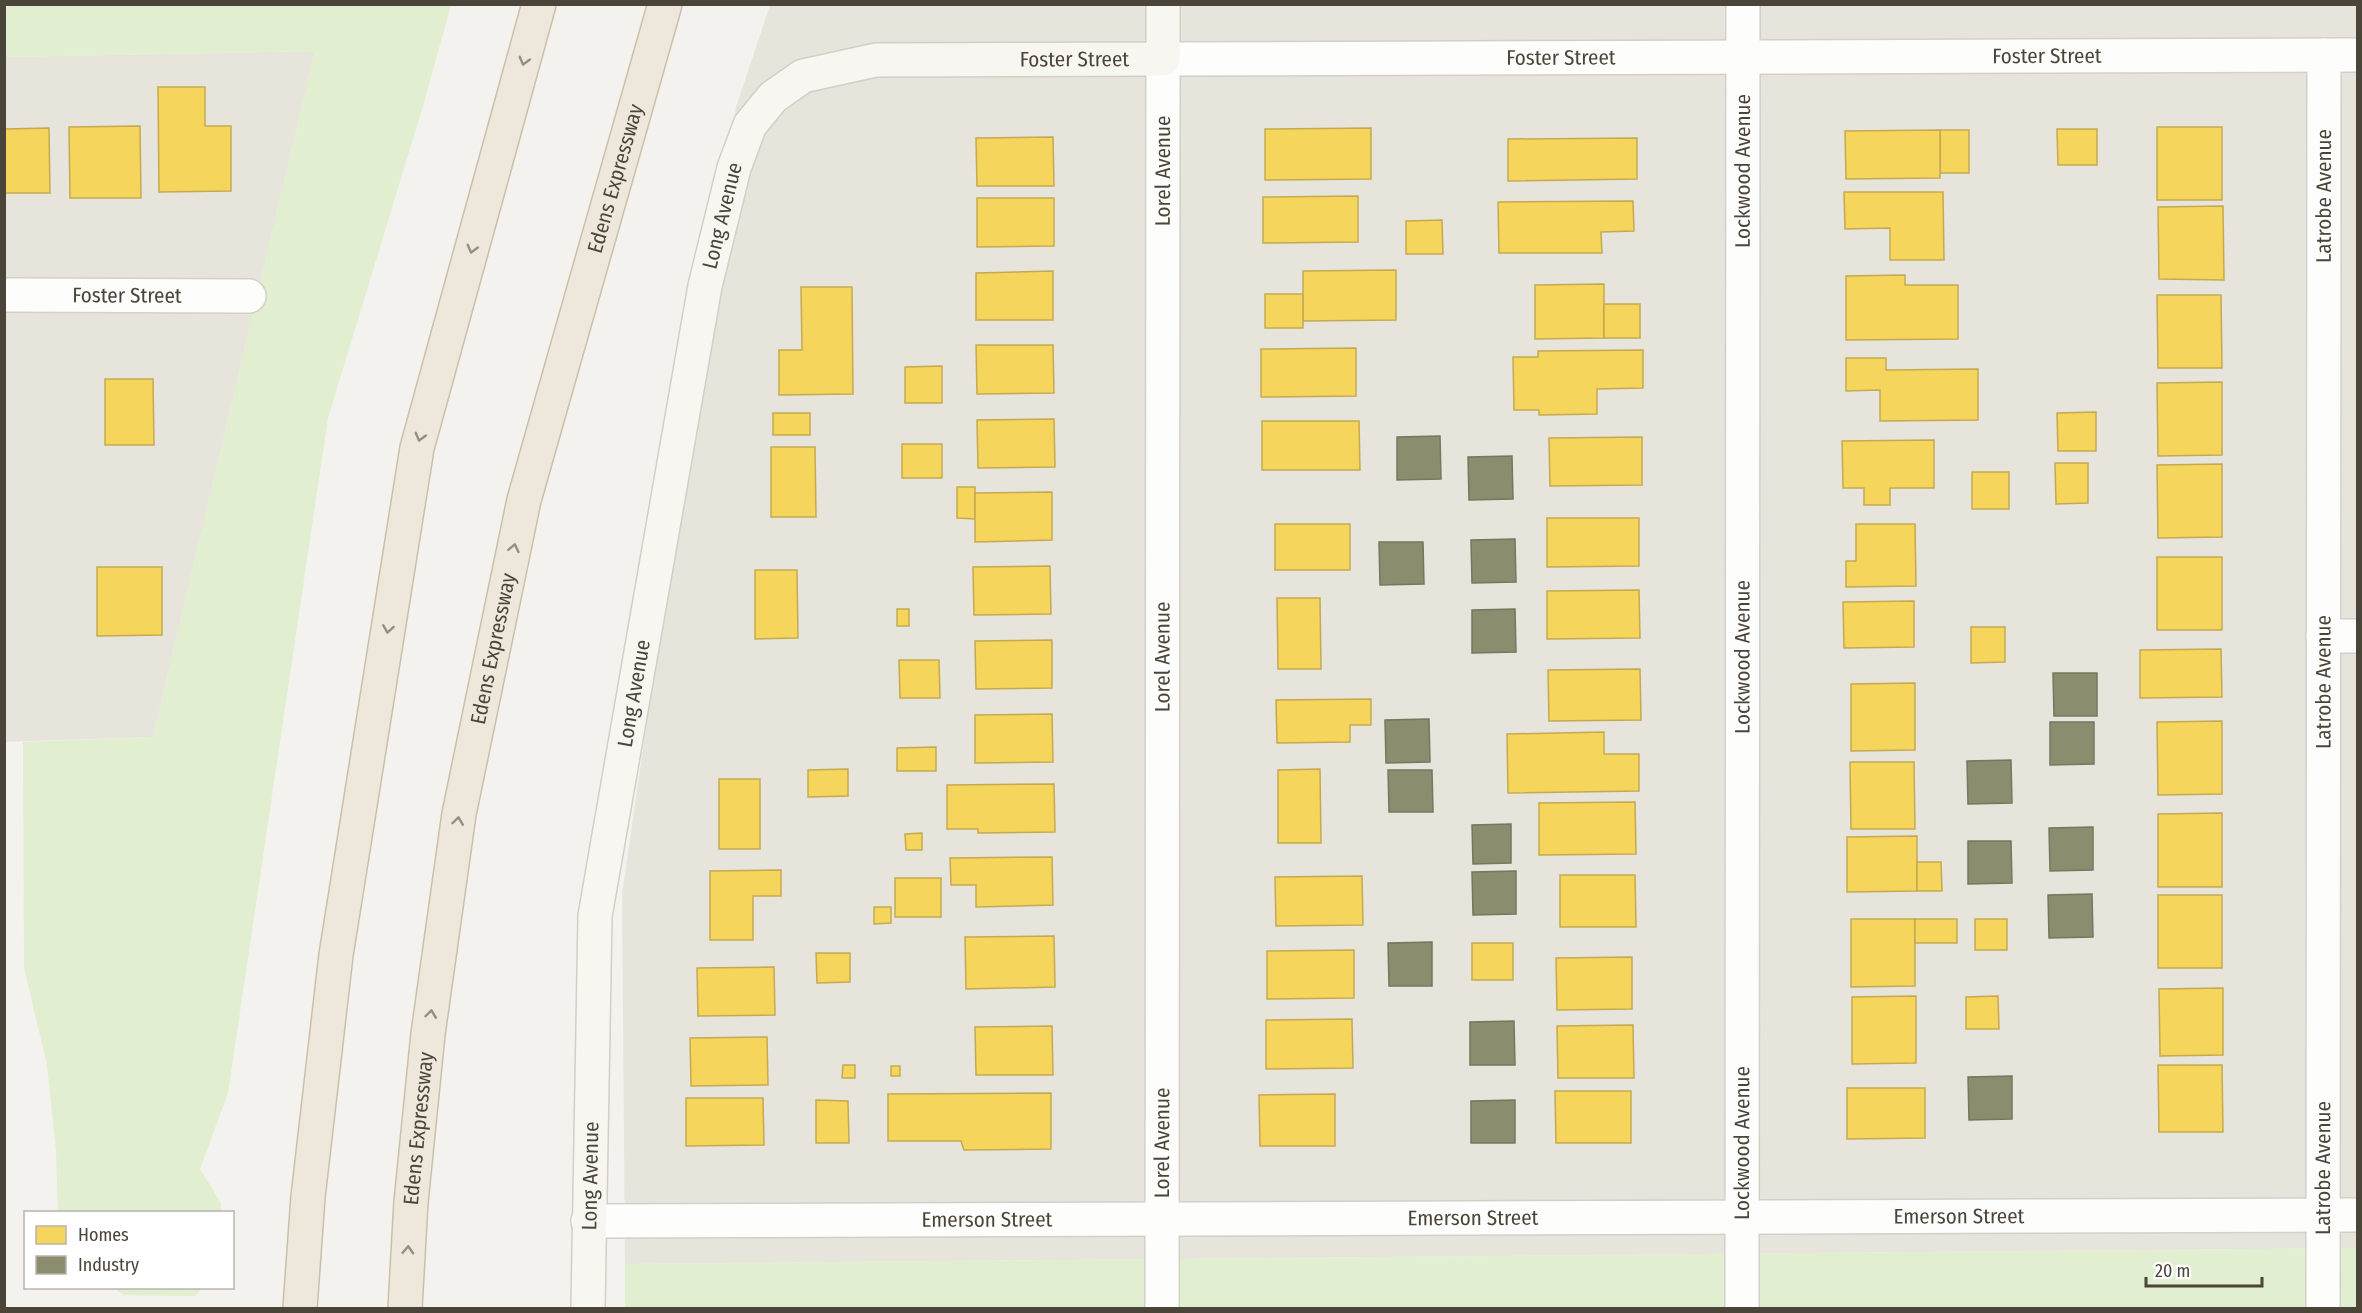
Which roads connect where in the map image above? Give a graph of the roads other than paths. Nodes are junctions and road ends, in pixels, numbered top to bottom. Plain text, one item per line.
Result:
1 (539, 4) edge
2 (664, 4) edge
3 (1163, 4) edge
4 (1743, 4) edge
5 (1743, 55) junction
6 (2324, 55) junction
7 (2358, 55) edge
8 (1163, 59) junction
9 (773, 97) joint
10 (4, 296) edge
11 (249, 296) dead end
12 (2323, 636) junction
13 (2358, 636) edge
14 (2323, 1215) junction
15 (2358, 1215) edge
16 (1742, 1217) junction
17 (1162, 1219) junction
18 (588, 1221) junction
19 (300, 1308) edge
20 (405, 1308) edge
21 (588, 1308) edge
22 (1162, 1308) edge
23 (1742, 1308) edge
24 (2323, 1308) edge

1 -> 19 highway
20 -> 2 highway, Edens Expressway
3 - 8 street, Lorel Avenue
4 - 5 street, Lockwood Avenue
5 - 6 street, Foster Street
5 - 8 street, Foster Street
5 - 16 street, Lockwood Avenue
6 - 7 street, Foster Street
6 - 12 street, Latrobe Avenue
8 - 9 street, Foster Street
8 - 17 street, Lorel Avenue
9 - 18 street, Long Avenue
10 - 11 street, Foster Street
12 - 13 street
12 - 14 street, Latrobe Avenue
14 - 15 street, Emerson Street
14 - 16 street, Emerson Street
14 - 24 street, Latrobe Avenue
16 - 17 street, Emerson Street
16 - 23 street, Lockwood Avenue
17 - 18 street, Emerson Street
17 - 22 street, Lorel Avenue
18 - 21 street, Long Avenue

